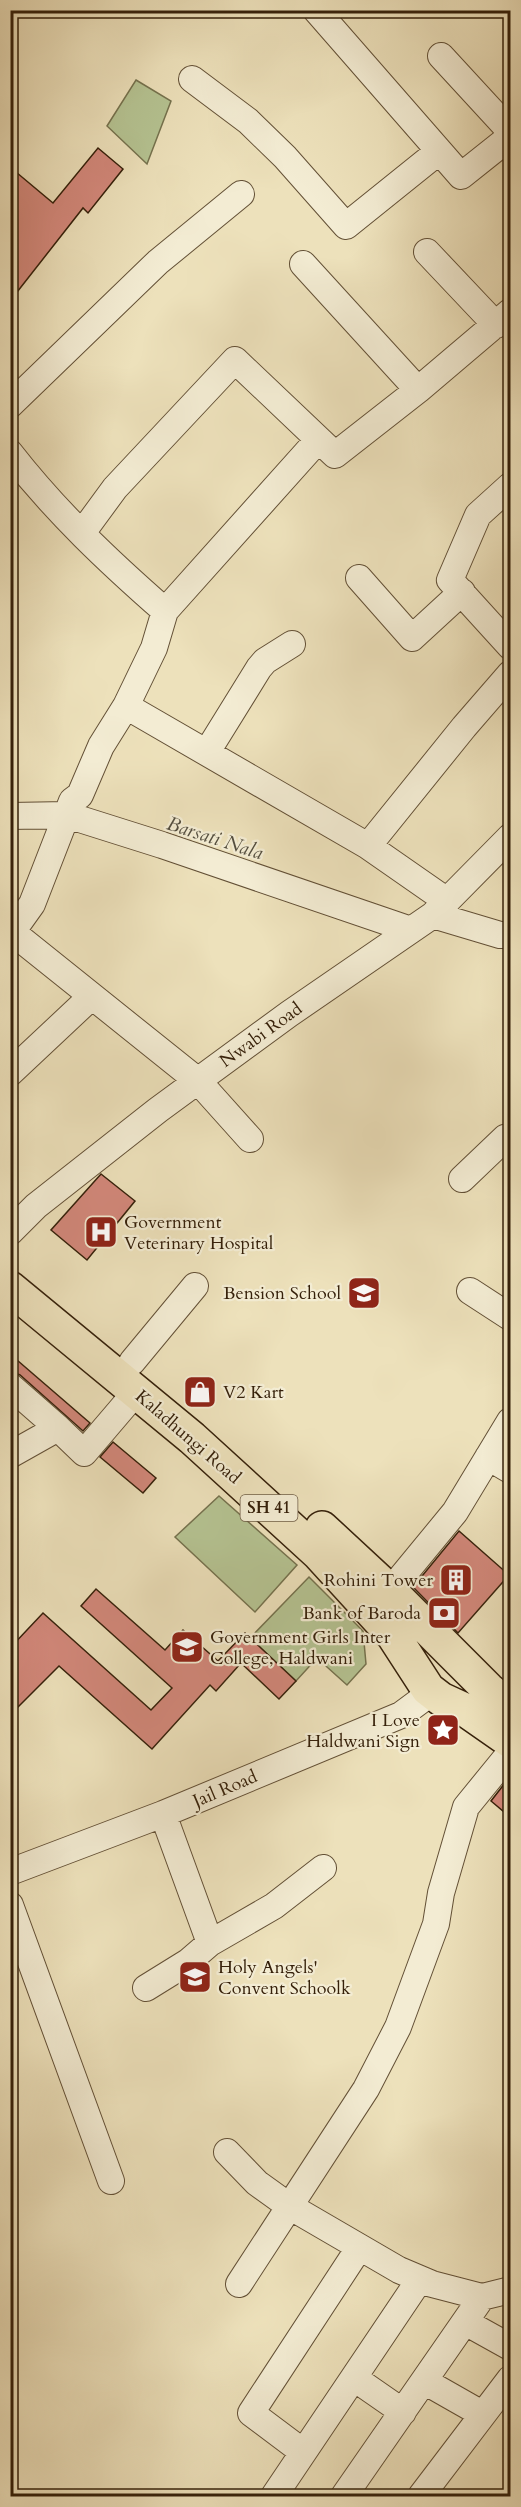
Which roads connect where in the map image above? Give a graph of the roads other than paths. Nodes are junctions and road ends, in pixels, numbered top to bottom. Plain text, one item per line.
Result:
1 (316, 10) edge
2 (441, 57) dead end
3 (192, 80) dead end
4 (510, 131) edge
5 (510, 137) edge
6 (438, 152) junction
7 (241, 194) dead end
8 (428, 252) dead end
9 (303, 264) dead end
10 (503, 319) edge
11 (418, 390) junction
12 (10, 405) edge
13 (318, 440) junction
14 (10, 453) edge
15 (510, 486) edge
16 (82, 533) junction
17 (359, 578) dead end
18 (462, 592) junction
19 (165, 611) junction
20 (292, 644) dead end
21 (510, 646) edge
22 (510, 674) edge
23 (126, 706) junction
24 (207, 753) junction
25 (70, 808) junction
26 (10, 816) edge
27 (510, 837) edge
28 (368, 846) junction
29 (440, 908) junction
30 (411, 930) junction
31 (11, 931) edge
32 (510, 935) edge
33 (91, 997) junction
34 (10, 1073) edge
35 (198, 1081) junction
36 (250, 1139) dead end
37 (510, 1140) edge
38 (462, 1179) dead end
39 (10, 1232) edge
40 (10, 1262) edge
41 (195, 1286) dead end
42 (10, 1288) edge
43 (470, 1291) dead end
44 (510, 1317) edge
45 (134, 1377) junction
46 (10, 1386) edge
47 (510, 1421) edge
48 (57, 1428) junction
49 (10, 1455) edge
50 (488, 1457) junction
51 (510, 1470) edge
52 (390, 1591) junction
53 (442, 1644) junction
54 (424, 1681) junction
55 (488, 1703) edge
56 (510, 1741) edge
57 (510, 1753) edge
58 (163, 1814) junction
59 (323, 1868) dead end
60 (11, 1869) edge
61 (10, 1905) edge
62 (210, 1943) junction
63 (146, 1988) dead end
64 (227, 2152) dead end
65 (111, 2181) dead end
66 (289, 2206) junction
67 (359, 2248) junction
68 (420, 2279) junction
69 (239, 2284) dead end
70 (510, 2290) edge
71 (482, 2297) junction
72 (465, 2322) junction
73 (510, 2347) edge
74 (354, 2378) junction
75 (510, 2379) edge
76 (424, 2382) junction
77 (404, 2412) junction
78 (482, 2414) junction
79 (303, 2452) junction
80 (274, 2496) edge
81 (344, 2496) edge
82 (421, 2496) edge

1 - 6 street
2 - 4 street
3 - 6 street
5 - 6 street
7 - 12 street
8 - 10 street
9 - 11 street
10 - 11 street
11 - 13 street
13 - 16 street
13 - 19 street
14 - 16 street
15 - 18 street
16 - 19 street
17 - 18 street
18 - 21 street
19 - 23 street
20 - 24 street
22 - 28 street
23 - 24 street
23 - 25 street
24 - 28 street
25 - 26 street
25 - 30 street
25 - 31 street
27 - 29 street, Nwabi Road
28 - 29 street
29 - 30 street, Nwabi Road
29 - 32 street
30 - 35 street, Nwabi Road
31 - 33 street
33 - 34 street
33 - 35 street
35 - 36 street
35 - 39 street, Nwabi Road
37 - 38 street
40 - 45 main road, Kaladhungi Road / SH 41
41 - 45 street
42 - 45 main road, Kaladhungi Road / SH 41
43 - 44 street
45 - 48 street
45 - 52 main road, Kaladhungi Road / SH 41
45 - 54 main road, Kaladhungi Road / SH 41
46 - 48 street
47 - 50 street
48 - 49 street
50 - 51 street
50 - 52 street
52 - 53 main road, Kaladhungi Road / SH 41
53 - 54 main road
53 - 55 main road, Kaladhungi Road / SH 41
54 - 55 main road, Kaladhungi Road / SH 41
54 - 58 street, Jail Road
55 - 56 main road, Kaladhungi Road / SH 41
57 - 66 street
58 - 60 street, Jail Road
58 - 62 street
59 - 62 street
61 - 65 street
62 - 63 street
64 - 66 street
66 - 67 street
66 - 69 street
67 - 68 street
67 - 79 street
68 - 71 street
68 - 74 street
70 - 71 street
71 - 72 street
72 - 73 street
72 - 76 street
74 - 77 street
74 - 79 street
75 - 78 street
76 - 77 street
76 - 78 street
77 - 81 street
78 - 82 street
79 - 80 street

